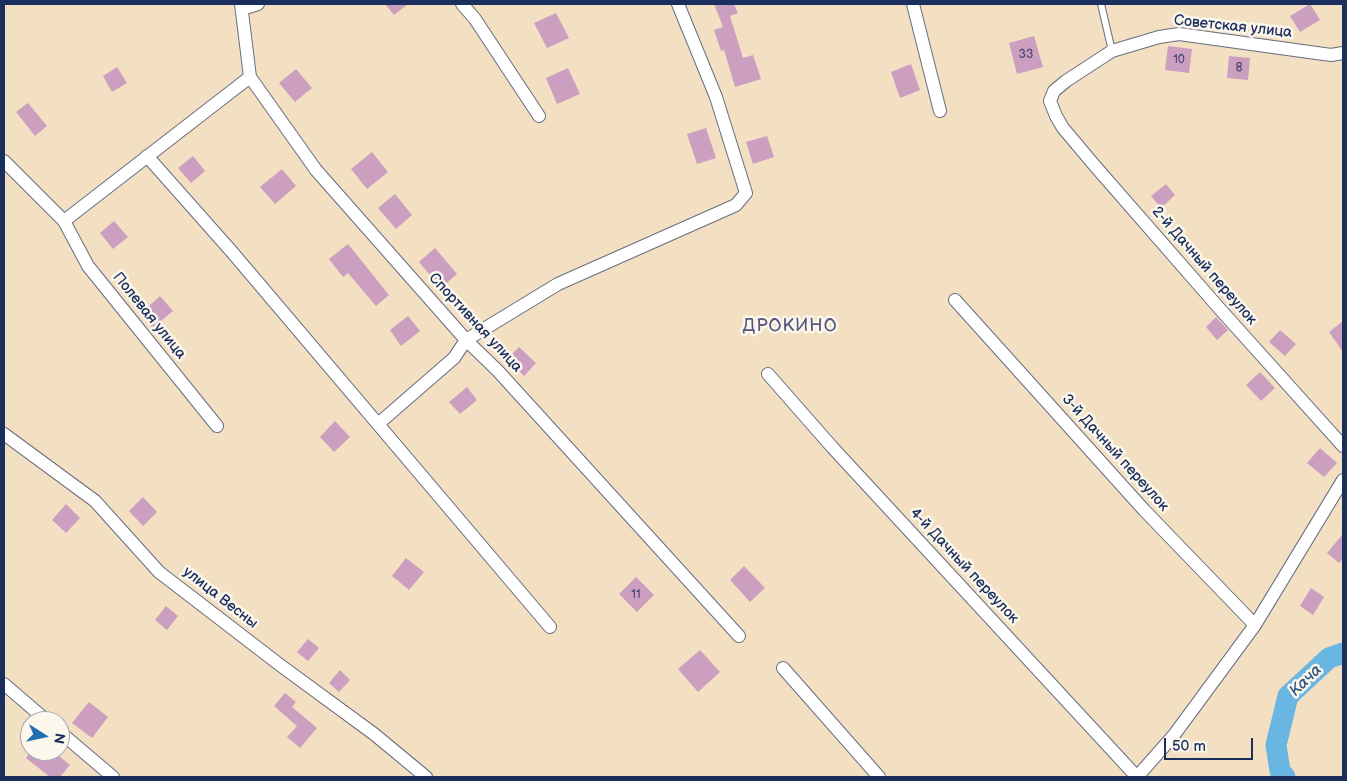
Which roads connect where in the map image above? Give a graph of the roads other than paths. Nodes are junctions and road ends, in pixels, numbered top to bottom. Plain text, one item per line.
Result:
1 (258, 4) edge
2 (462, 4) edge
3 (678, 4) edge
4 (913, 4) edge
5 (1101, 4) edge
6 (242, 6) edge
7 (1112, 51) junction
8 (1343, 53) edge
9 (250, 77) junction
10 (1050, 101) joint
11 (940, 111) dead end
12 (539, 116) dead end
13 (147, 156) junction
14 (6, 168) edge
15 (64, 221) junction
16 (955, 300) dead end
17 (466, 340) junction
18 (768, 374) dead end
19 (378, 424) junction
20 (218, 426) dead end
21 (4, 434) edge
22 (1343, 446) edge
23 (1343, 480) edge
24 (1255, 626) junction
25 (550, 627) dead end
26 (739, 636) dead end
27 (783, 668) dead end
28 (4, 684) edge
29 (36, 711) edge
30 (70, 740) edge
31 (113, 777) edge
32 (426, 777) edge
33 (879, 777) edge
34 (1137, 777) edge

1 - 6 street
2 - 12 street
3 - 17 street
4 - 11 street
5 - 7 lane
6 - 9 street, Спортивная улица
7 - 8 street, Советская улица
7 - 10 street, Советская улица
9 - 13 street
9 - 17 street, Спортивная улица
10 - 22 street, 2-й Дачный переулок
13 - 15 street
13 - 19 street
14 - 15 street, Полевая улица
15 - 20 street, Полевая улица
16 - 24 street, 3-й Дачный переулок
17 - 19 street
17 - 26 street, Спортивная улица
18 - 34 street, 4-й Дачный переулок
19 - 25 street
21 - 32 street, улица Весны
23 - 24 street
24 - 34 street
27 - 33 street
28 - 29 street
30 - 31 street

